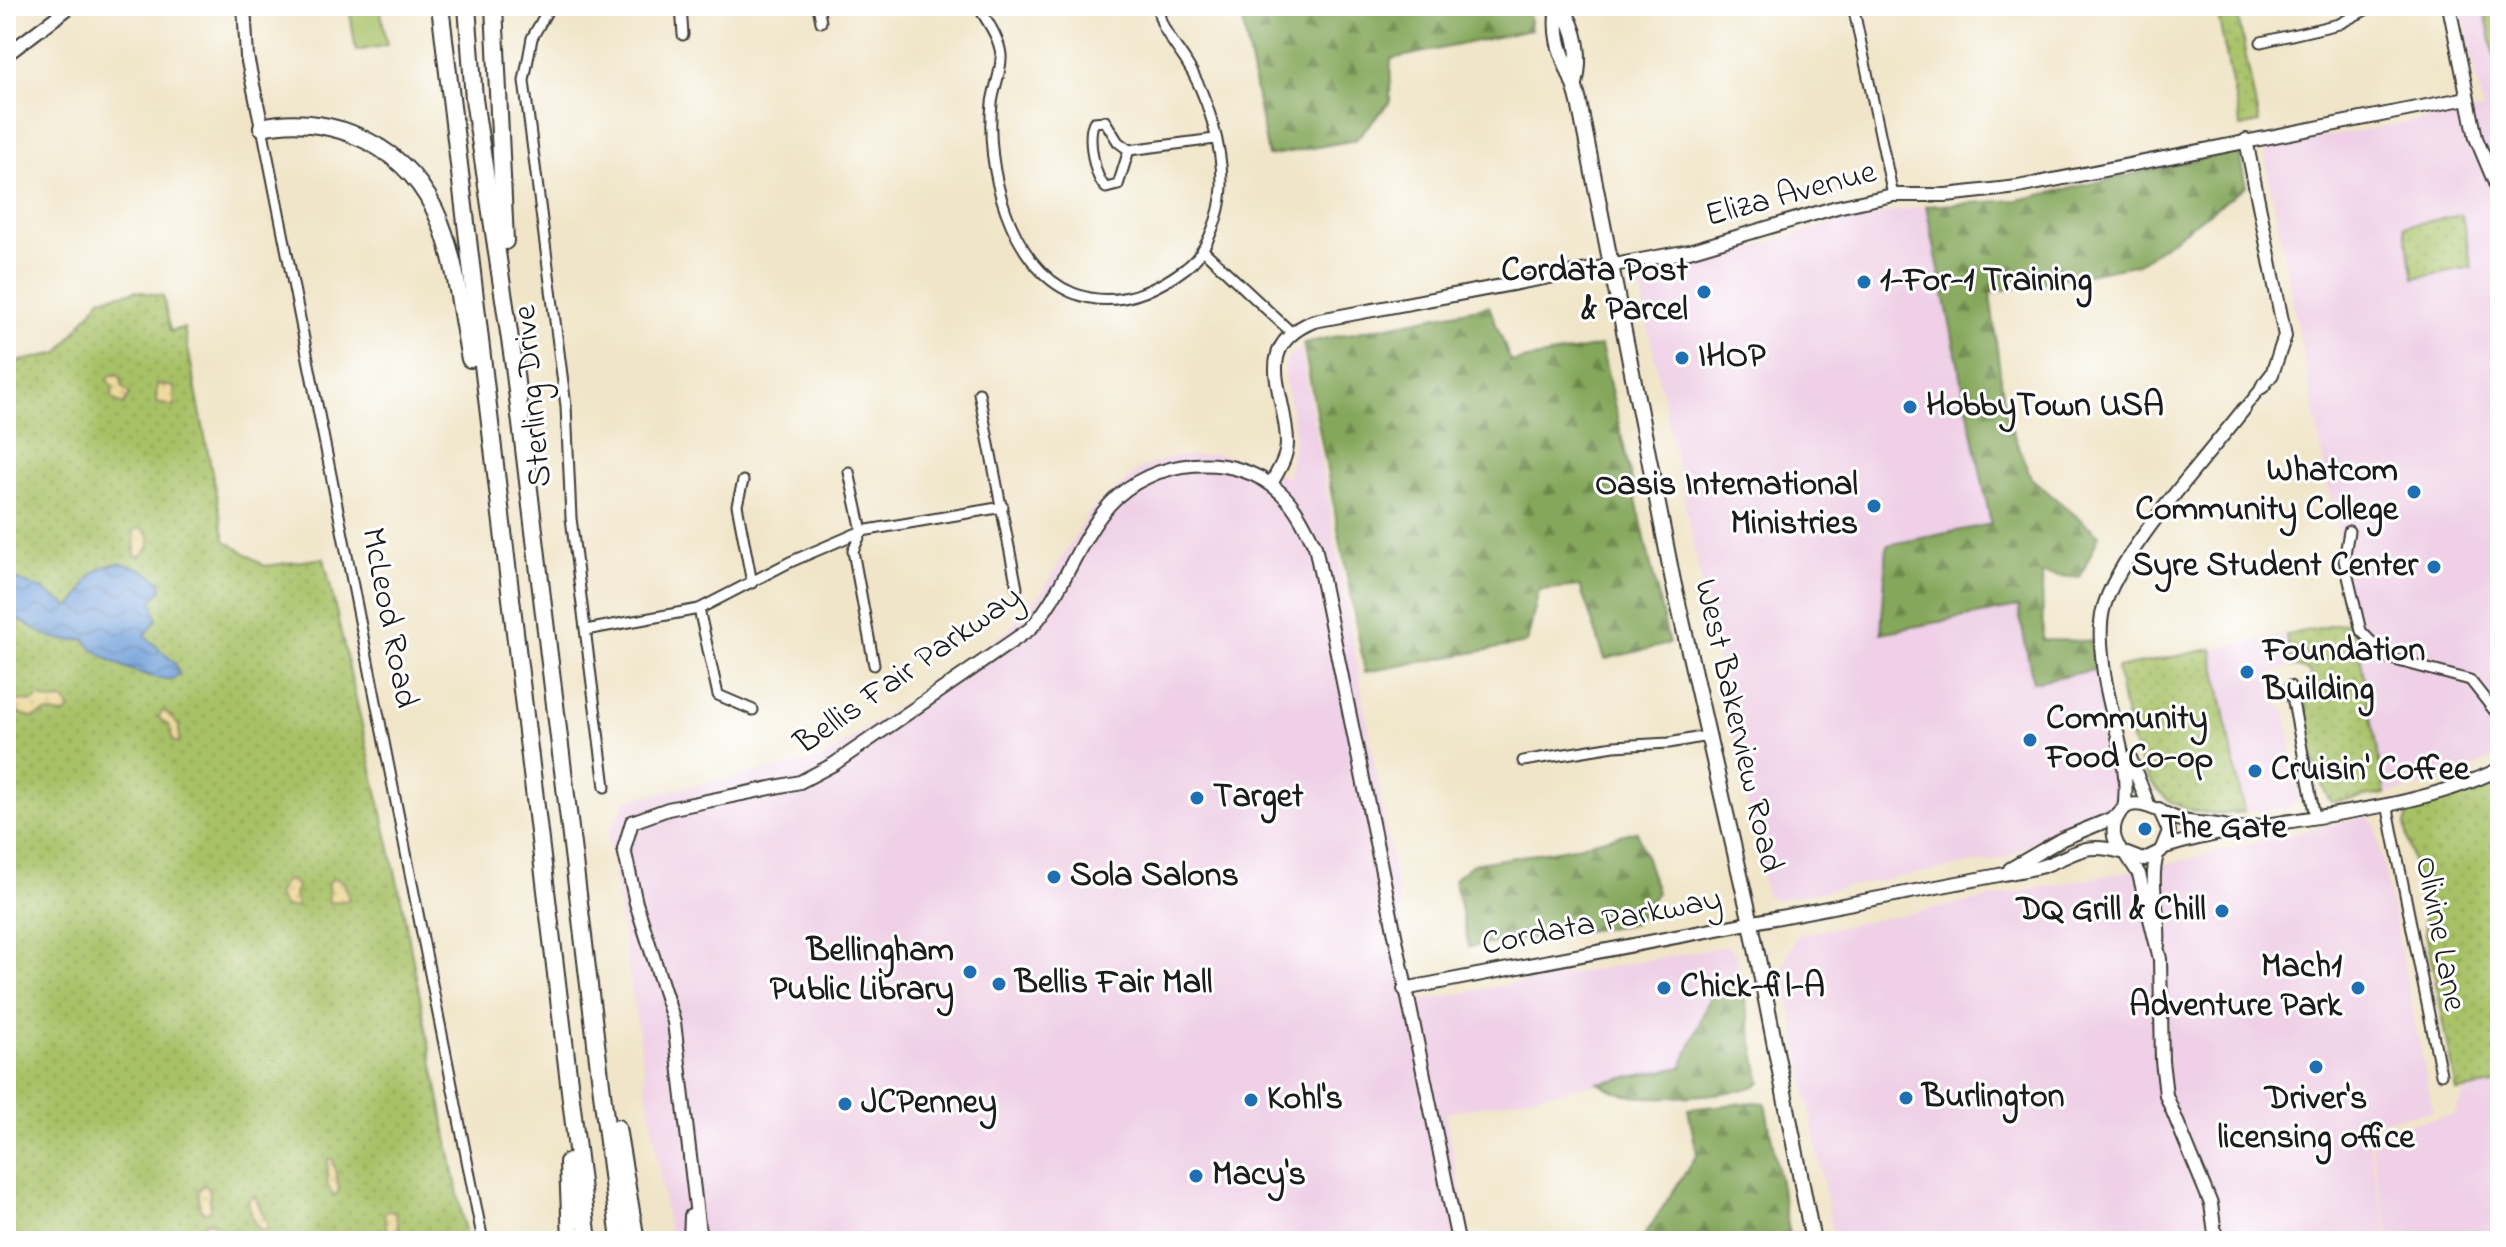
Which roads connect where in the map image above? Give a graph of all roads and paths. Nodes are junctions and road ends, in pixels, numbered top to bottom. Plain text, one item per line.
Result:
1 (71, 6) edge
2 (244, 6) edge
3 (440, 6) edge
4 (467, 6) edge
5 (494, 6) edge
6 (550, 6) edge
7 (681, 6) edge
8 (818, 6) edge
9 (978, 6) edge
10 (1158, 6) edge
11 (1560, 6) edge
12 (1853, 6) edge
13 (2373, 6) edge
14 (2449, 6) edge
15 (821, 22) dead end
16 (683, 35) dead end
17 (2261, 42) dead end
18 (6, 55) edge
19 (2467, 98) junction
20 (262, 127) junction
21 (1215, 139) junction
22 (2246, 140) junction
23 (1129, 150) junction
24 (1893, 195) junction
25 (2500, 195) edge
26 (1204, 251) junction
27 (1611, 265) junction
28 (1292, 333) junction
29 (514, 366) junction
30 (2262, 387) joint
31 (979, 393) dead end
32 (2244, 409) joint
33 (849, 472) dead end
34 (743, 481) dead end
35 (1271, 484) junction
36 (496, 495) junction
37 (1003, 507) junction
38 (862, 531) junction
39 (2349, 531) dead end
40 (752, 583) junction
41 (1017, 588) dead end
42 (699, 609) junction
43 (586, 630) junction
44 (874, 665) dead end
45 (2290, 686) dead end
46 (753, 710) dead end
47 (2114, 717) junction
48 (2500, 718) edge
49 (1707, 736) junction
50 (1523, 761) dead end
51 (2500, 769) edge
52 (605, 787) dead end
53 (2387, 804) junction
54 (2153, 807) junction
55 (2121, 812) junction
56 (2315, 817) junction
57 (2234, 829) junction
58 (2161, 851) junction
59 (2125, 854) junction
60 (1999, 875) junction
61 (1751, 923) junction
62 (583, 928) junction
63 (2158, 945) junction
64 (1404, 989) junction
65 (558, 1005) junction
66 (2441, 1074) dead end
67 (693, 1189) junction
68 (483, 1241) edge
69 (571, 1241) edge
70 (588, 1241) edge
71 (620, 1241) edge
72 (636, 1241) edge
73 (690, 1241) edge
74 (700, 1241) edge
75 (1458, 1241) edge
76 (1813, 1241) edge
77 (2216, 1241) edge

1 - 18 street
2 - 20 street, McLeod Road
3 - 36 highway
4 - 29 highway
5 - 29 highway
6 - 43 street, Sterling Drive
7 - 16 street
8 - 15 street
9 - 26 street
10 - 21 street
11 - 27 main road, West Bakerview Road
12 - 24 street
13 - 17 street
14 - 19 street
19 - 22 street, Eliza Avenue
19 - 25 street
20 - 36 highway
20 - 68 street, McLeod Road
21 - 23 street
21 - 26 street
22 - 24 street, Eliza Avenue
22 - 30 street
23 - 23 street
24 - 27 street, Eliza Avenue
26 - 28 street
27 - 28 street, Eliza Avenue
27 - 49 main road, West Bakerview Road
28 - 35 street
29 - 62 highway
30 - 32 street
31 - 37 street
32 - 47 street
33 - 38 street
34 - 40 street
35 - 64 street, Bellis Fair Parkway
35 - 67 street, Bellis Fair Parkway
36 - 65 highway
37 - 38 street
37 - 41 street
38 - 40 street
38 - 44 street
39 - 48 street
40 - 42 street
42 - 43 street
42 - 46 street
43 - 52 street, Sterling Drive
45 - 56 street
47 - 54 street
47 - 55 street
49 - 50 street
49 - 61 main road, West Bakerview Road
51 - 53 street
53 - 56 street
53 - 66 street, Olivine Lane
54 - 55 street
54 - 57 street
54 - 58 street
55 - 59 street
55 - 60 street, Cordata Parkway
56 - 57 street
57 - 58 street
58 - 59 street
58 - 63 street
59 - 60 street, Cordata Parkway
59 - 63 street
60 - 61 street, Cordata Parkway
61 - 64 street, Cordata Parkway
61 - 76 main road, West Bakerview Road
62 - 71 highway
62 - 72 highway
63 - 77 street
64 - 75 street, Bellis Fair Parkway
65 - 69 highway
65 - 70 highway
67 - 73 street, Bellis Fair Parkway
67 - 74 street, Bellis Fair Parkway

